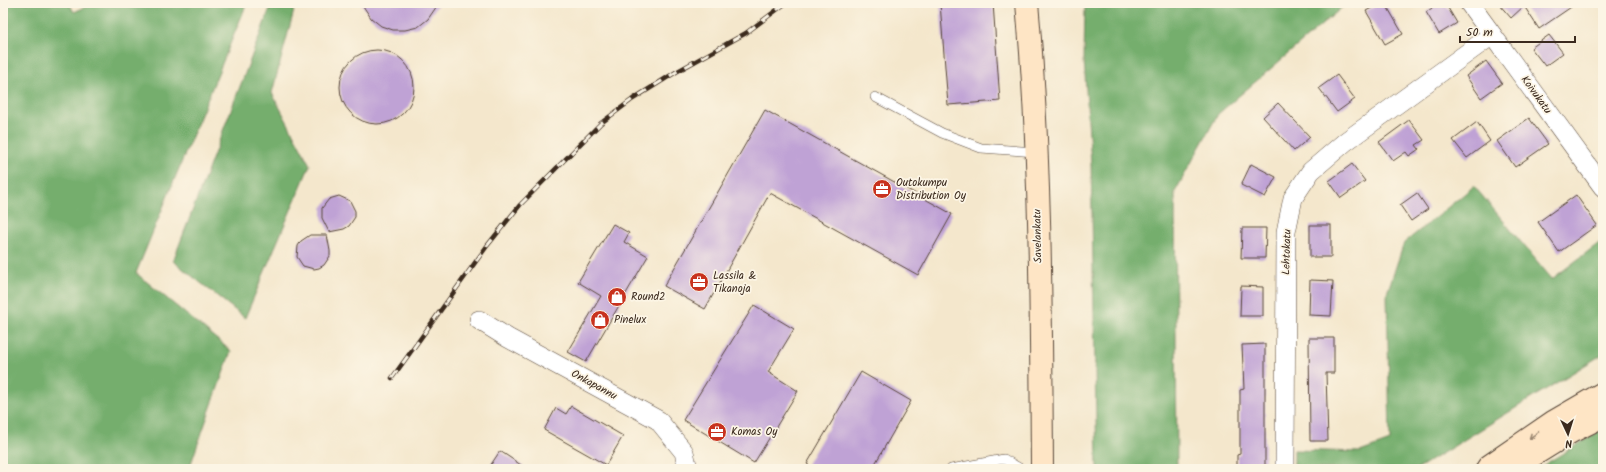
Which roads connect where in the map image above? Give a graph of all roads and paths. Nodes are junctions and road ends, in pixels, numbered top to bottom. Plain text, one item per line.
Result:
1 (1027, 3) edge
2 (1469, 3) edge
3 (1492, 35) junction
4 (876, 97) dead end
5 (1036, 152) junction
6 (1603, 187) edge
7 (479, 320) dead end
8 (1603, 393) edge
9 (1603, 416) edge
10 (1035, 468) edge
11 (688, 469) edge
12 (951, 469) edge
13 (1285, 469) edge
14 (1487, 469) edge
15 (1511, 469) edge

1 - 5 main road, Savelankatu
2 - 3 street, Koivukatu
3 - 6 street, Koivukatu
3 - 13 street, Lehtokatu
4 - 5 lane
5 - 10 main road, Savelankatu
7 - 11 street, Onkapannu
8 -> 14 main road
9 - 15 main road
10 - 12 lane

